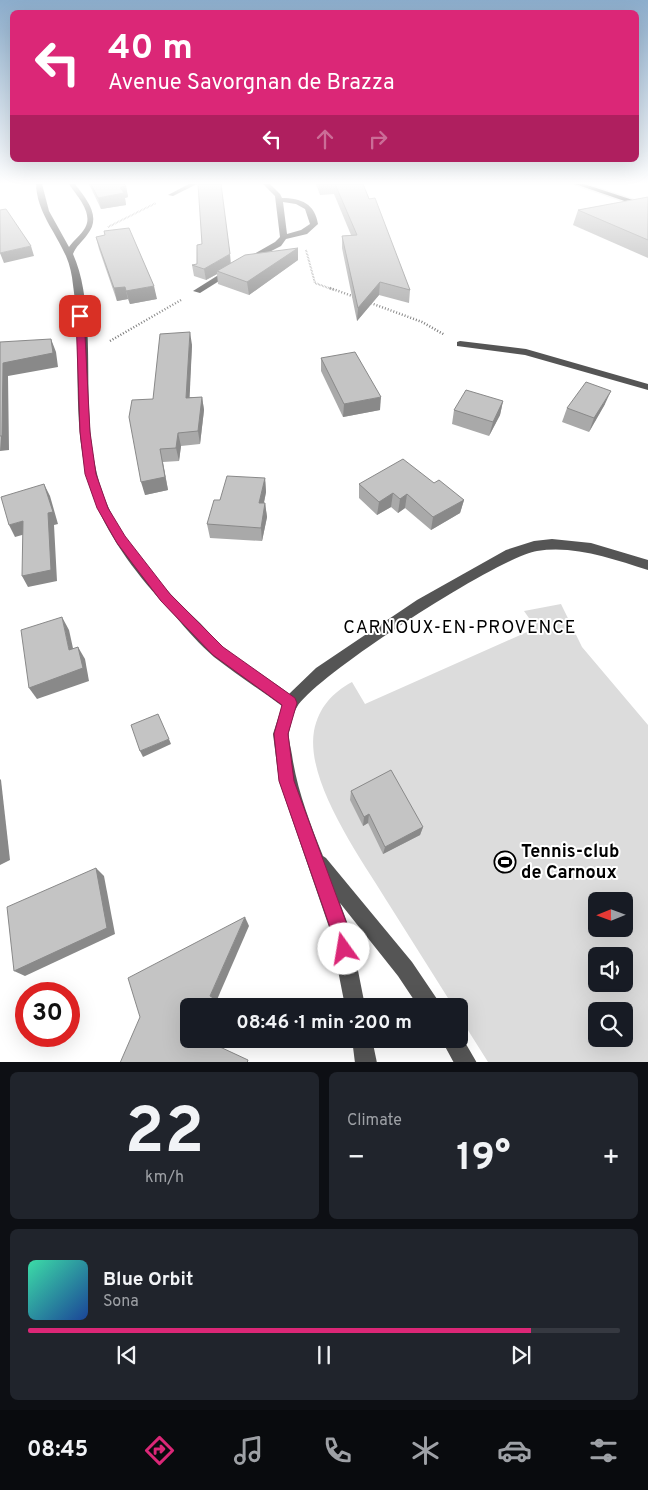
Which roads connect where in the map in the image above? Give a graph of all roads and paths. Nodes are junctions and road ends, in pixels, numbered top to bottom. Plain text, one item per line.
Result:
1 (57, 234) edge
2 (84, 234) edge
3 (284, 234) edge
4 (302, 234) joint
5 (284, 237) junction
6 (69, 254) junction
7 (197, 291) joint
8 (110, 341) dead end
9 (460, 344) joint
10 (648, 387) edge
11 (648, 565) edge
12 (290, 703) junction
13 (314, 857) junction
14 (353, 998) edge
15 (425, 998) edge
16 (364, 1048) edge
17 (457, 1048) edge
18 (366, 1062) edge
19 (467, 1062) edge

1 - 6 street
2 - 6 street
3 - 5 street
4 - 5 street
4 - 9 path
5 - 7 street
6 - 12 street
7 - 8 path
9 - 10 street
11 - 12 street
12 - 13 street
13 - 14 street
13 - 15 street
16 - 18 street
17 - 19 street

